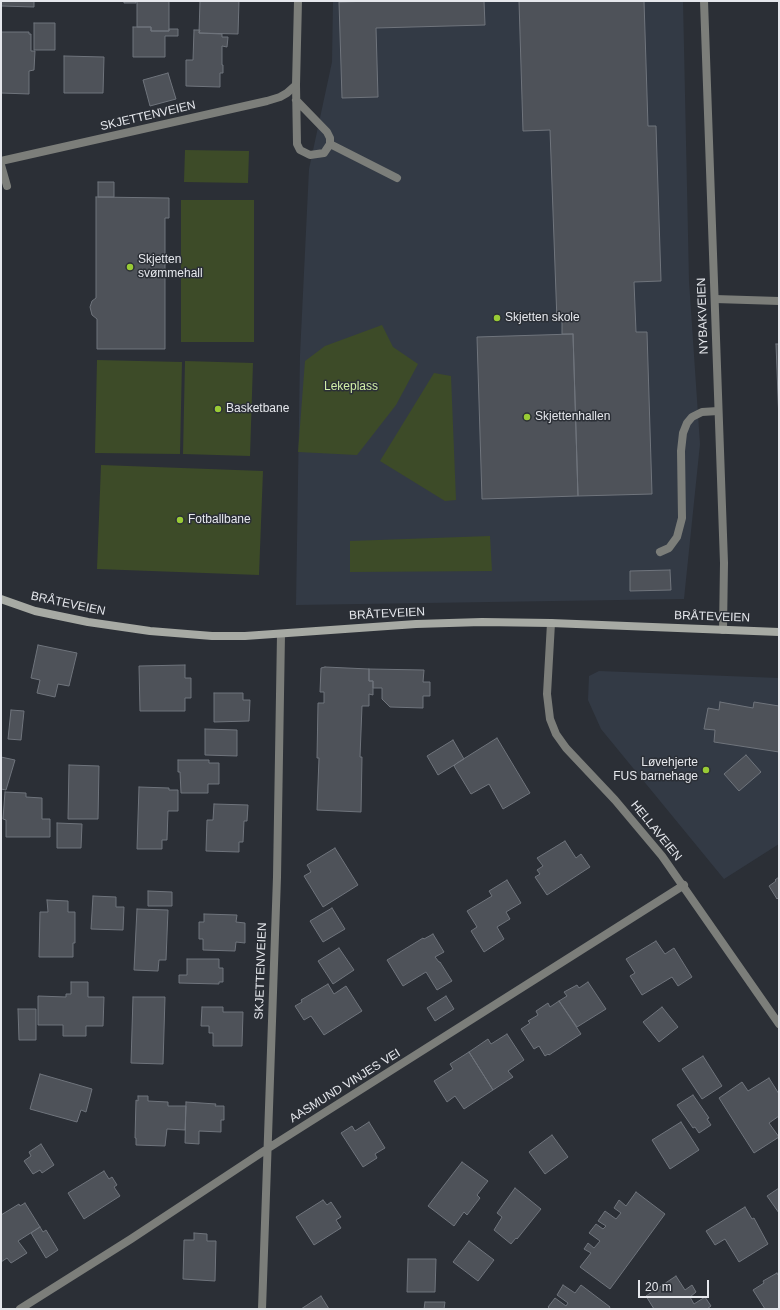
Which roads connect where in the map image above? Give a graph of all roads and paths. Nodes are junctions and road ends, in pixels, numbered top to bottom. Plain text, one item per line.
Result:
1 (298, 1) edge
2 (704, 1) edge
3 (296, 85) junction
4 (296, 100) junction
5 (330, 144) junction
6 (1, 161) edge
7 (1, 166) edge
8 (397, 178) dead end
9 (7, 186) dead end
10 (714, 298) junction
11 (779, 301) edge
12 (718, 411) junction
13 (660, 552) dead end
14 (1, 599) edge
15 (551, 623) junction
16 (723, 630) junction
17 (779, 632) edge
18 (281, 634) junction
19 (684, 885) junction
20 (779, 1024) edge
21 (267, 1149) junction
22 (20, 1309) edge
23 (262, 1309) edge

1 - 3 street
2 - 10 street, NYBAKVEIEN
3 - 4 street
3 - 6 street, SKJETTENVEIEN
4 - 5 street
4 - 5 street
5 - 8 street
7 - 9 street
10 - 11 street
10 - 12 street, NYBAKVEIEN
12 - 13 street
12 - 16 street, NYBAKVEIEN
14 - 18 main road, BRÅTEVEIEN
15 - 16 main road, BRÅTEVEIEN
15 - 18 main road, BRÅTEVEIEN
15 - 19 street, HELLAVEIEN
16 - 17 main road, BRÅTEVEIEN
18 - 21 street, SKJETTENVEIEN
19 - 20 street, HELLAVEIEN
19 - 21 street, AASMUND VINJES VEI
21 - 22 street, AASMUND VINJES VEI
21 - 23 street, SKJETTENVEIEN

